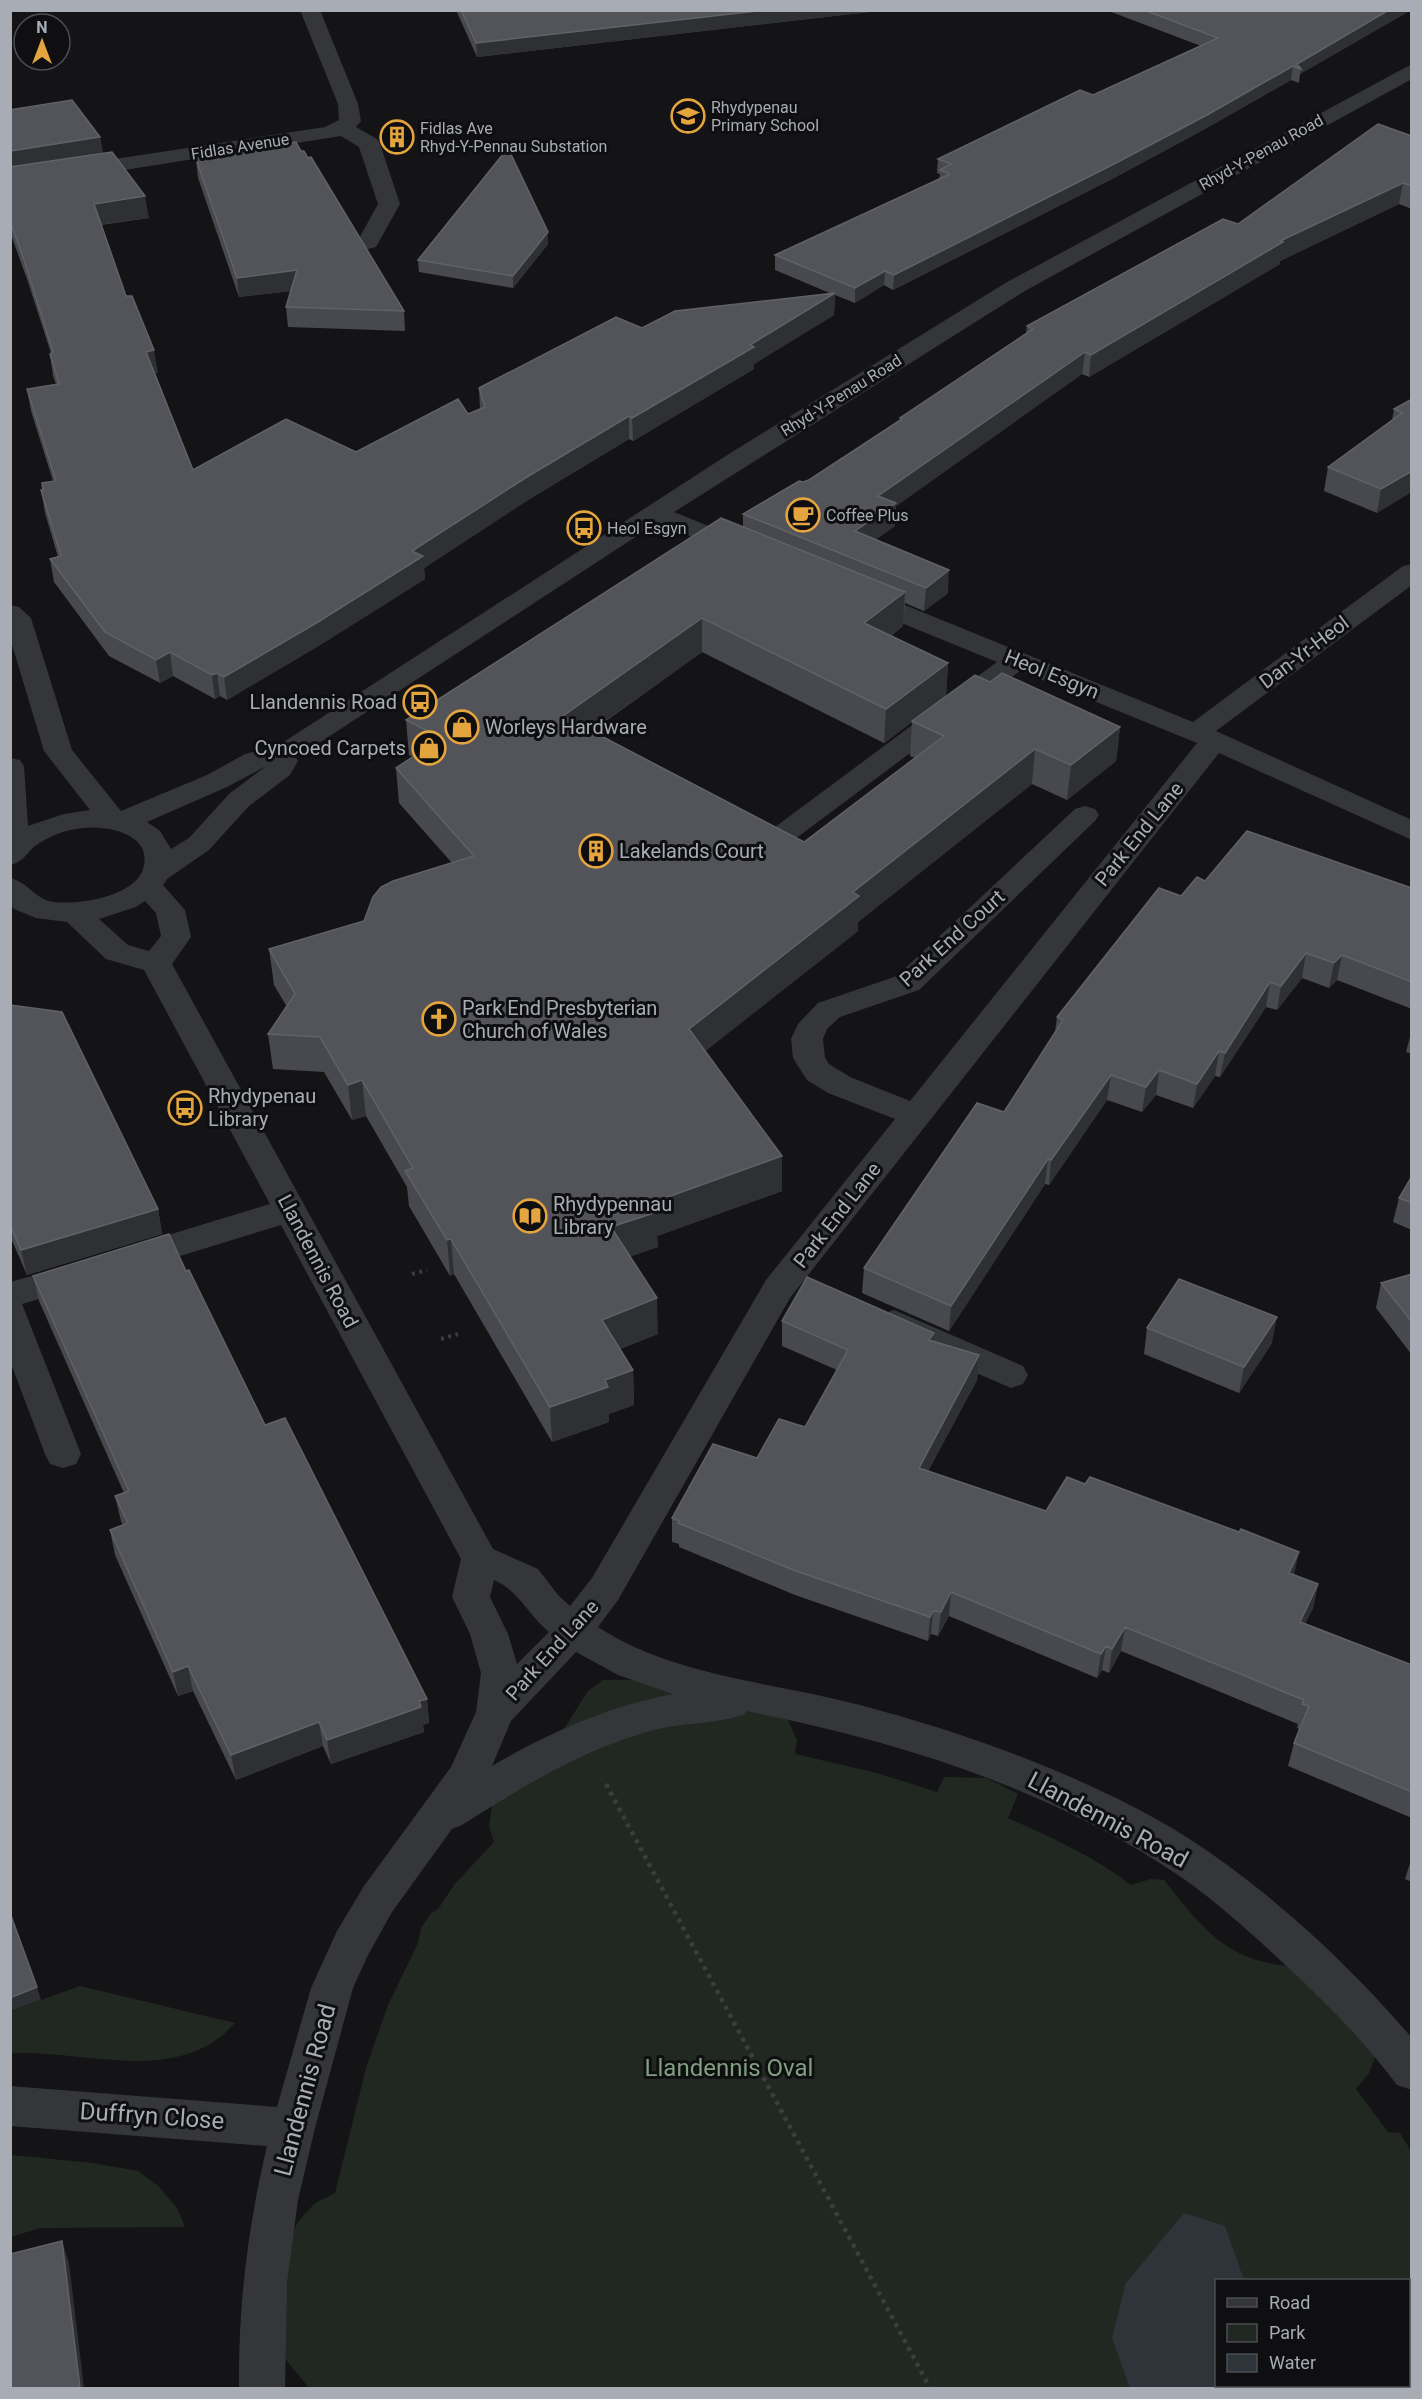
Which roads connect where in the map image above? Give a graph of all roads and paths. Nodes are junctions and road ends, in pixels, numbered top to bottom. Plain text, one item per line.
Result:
1 (310, 10) edge
2 (1412, 70) edge
3 (343, 128) junction
4 (10, 182) edge
5 (368, 242) dead end
6 (655, 513) junction
7 (765, 558) edge
8 (1412, 572) edge
9 (842, 589) edge
10 (10, 613) edge
11 (1017, 660) junction
12 (1205, 737) junction
13 (289, 752) junction
14 (10, 766) edge
15 (1085, 815) dead end
16 (117, 820) junction
17 (1412, 831) edge
18 (769, 845) edge
19 (13, 853) edge
20 (151, 880) junction
21 (10, 887) edge
22 (41, 909) junction
23 (76, 914) junction
24 (10, 918) edge
25 (156, 963) junction
26 (915, 1115) junction
27 (290, 1210) junction
28 (427, 1269) dead end
29 (412, 1274) dead end
30 (10, 1295) edge
31 (862, 1308) edge
32 (10, 1313) edge
33 (458, 1334) dead end
34 (441, 1339) dead end
35 (1011, 1375) dead end
36 (63, 1454) dead end
37 (480, 1559) junction
38 (573, 1630) junction
39 (769, 1701) junction
40 (495, 1712) junction
41 (600, 1773) dead end
42 (436, 1820) junction
43 (1412, 2071) edge
44 (10, 2106) edge
45 (293, 2128) junction
46 (262, 2388) edge
47 (930, 2388) edge

1 - 3 street
2 - 6 street, Rhyd-Y-Penau Road
3 - 4 street, Fidlas Avenue
3 - 5 street
6 - 7 street
6 - 13 street, Rhyd-Y-Penau Road
8 - 12 street, Dan-Yr-Heol
9 - 11 street, Heol Esgyn
10 - 16 street
11 - 12 street, Heol Esgyn
11 - 18 street
12 - 17 street, Heol Esgyn
12 - 26 street, Park End Lane
13 - 16 street, Rhyd-Y-Penau Road
13 - 20 street, Rhyd-Y-Penau Road
14 - 19 street
15 - 26 street, Park End Court
16 - 19 street
16 - 20 street
20 - 23 street, Rhyd-Y-Penau Road
20 - 25 street
21 - 22 street
22 - 23 street
22 - 24 street
23 - 25 street
25 - 27 street, Llandennis Road
26 - 38 street, Park End Lane
27 - 30 street
27 - 37 street, Llandennis Road
28 - 29 path
31 - 35 street
32 - 36 street
33 - 34 path
37 - 38 street, Llandennis Road
37 - 40 street, Llandennis Road
38 - 39 street, Llandennis Road
38 - 40 street, Park End Lane
39 - 42 street, Llandennis Road
39 - 43 street, Llandennis Road
40 - 42 street, Llandennis Road
41 - 47 path
42 - 45 street, Llandennis Road
44 - 45 street, Duffryn Close
45 - 46 street, Llandennis Road

